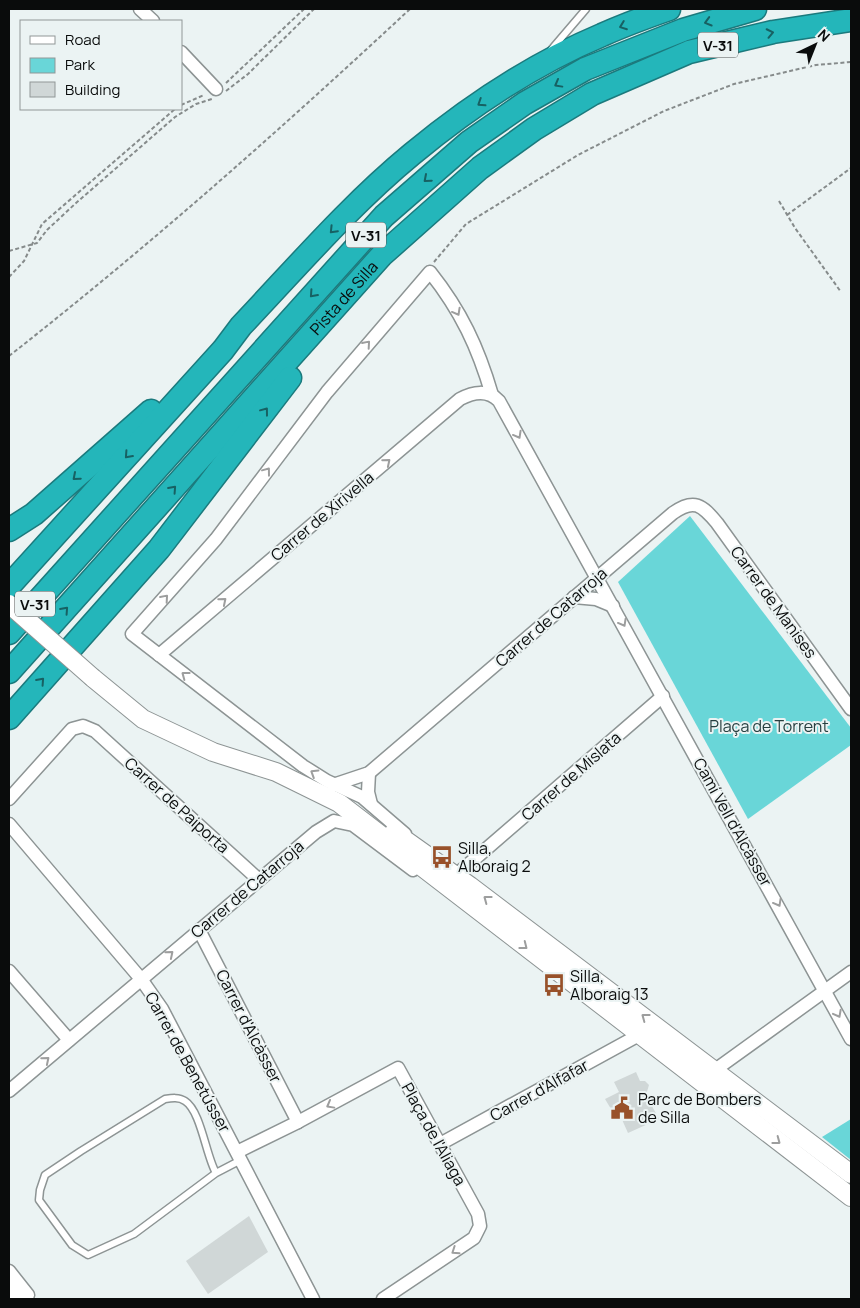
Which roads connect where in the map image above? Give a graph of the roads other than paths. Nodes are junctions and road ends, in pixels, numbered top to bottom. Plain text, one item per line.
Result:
1 (140, 9) edge
2 (586, 9) edge
3 (669, 9) edge
4 (755, 9) edge
5 (152, 20) edge
6 (851, 20) edge
7 (182, 53) edge
8 (531, 70) junction
9 (220, 93) road end
10 (405, 234) junction
11 (241, 326) junction
12 (492, 395) junction
13 (690, 504) joint
14 (9, 530) edge
15 (598, 577) junction
16 (9, 586) edge
17 (574, 597) junction
18 (9, 604) edge
19 (613, 606) junction
20 (9, 633) edge
21 (159, 655) junction
22 (9, 672) edge
23 (664, 696) junction
24 (851, 709) edge
25 (9, 718) edge
26 (369, 773) junction
27 (333, 784) junction
28 (9, 799) edge
29 (371, 804) junction
30 (361, 818) junction
31 (9, 824) edge
32 (438, 862) junction
33 (455, 876) junction
34 (258, 879) junction
35 (503, 929) junction
36 (199, 930) junction
37 (9, 971) edge
38 (851, 972) edge
39 (141, 978) junction
40 (825, 989) junction
41 (639, 1035) junction
42 (851, 1038) edge
43 (69, 1040) junction
44 (715, 1070) junction
45 (9, 1091) edge
46 (751, 1097) junction
47 (298, 1122) junction
48 (440, 1144) junction
49 (239, 1156) junction
50 (216, 1173) junction
51 (851, 1174) edge
52 (851, 1197) edge
53 (9, 1271) edge
54 (9, 1286) edge
55 (23, 1299) edge
56 (31, 1299) edge
57 (313, 1299) edge
58 (383, 1299) edge

1 - 5 street
2 - 8 lane
3 -> 8 highway
4 -> 20 highway, Pista de Silla / V-31
10 -> 6 highway, Pista de Silla / V-31
7 - 9 street
8 -> 11 highway
22 -> 10 highway, Pista de Silla / V-31
25 -> 10 highway
11 -> 14 highway
11 -> 16 highway
12 -> 15 street, Camí Vell d'Alcàsser
21 -> 12 street, Carrer de Xirivella
21 -> 12 street, Camí Vell d'Alcàsser
13 - 15 street, Carrer de Catarroja
13 - 24 street, Carrer de Manises
15 - 17 street, Carrer de Catarroja
15 - 19 street, Camí Vell d'Alcàsser
17 - 19 street
17 - 26 street, Carrer de Catarroja
18 - 30 street, bridge
19 -> 23 street, Camí Vell d'Alcàsser
27 -> 21 street
23 - 33 street, Carrer de Mislata
23 -> 40 street, Camí Vell d'Alcàsser
26 - 27 street, Carrer de Catarroja
26 - 29 street
27 - 29 street
28 - 34 street, Carrer de Paiporta
29 - 32 street
30 - 32 street
30 - 35 street
31 - 39 street, Carrer de Benetússer
32 - 33 street
44 -> 33 street
34 - 35 street, Carrer de Catarroja
34 - 36 street, Carrer de Catarroja
35 -> 41 street
39 -> 36 street, Carrer de Catarroja
36 - 47 street, Carrer d'Alcàsser
37 - 43 street
38 - 40 street
39 - 43 street, Carrer de Catarroja
39 - 49 street, Carrer de Benetússer
40 -> 42 street, Camí Vell d'Alcàsser
40 - 44 street
41 - 46 street
41 - 48 street, Carrer d'Alfafar
41 -> 52 street
45 -> 43 street, Carrer de Catarroja
44 - 46 street
46 - 51 street
48 -> 47 street, Plaça de l'Aliaga
47 - 49 street, Plaça de l'Aliaga
48 -> 58 street, Plaça de l'Aliaga
49 - 50 lane
49 - 57 street, Carrer de Benetússer
50 - 50 lane
53 - 56 street
54 - 55 street

